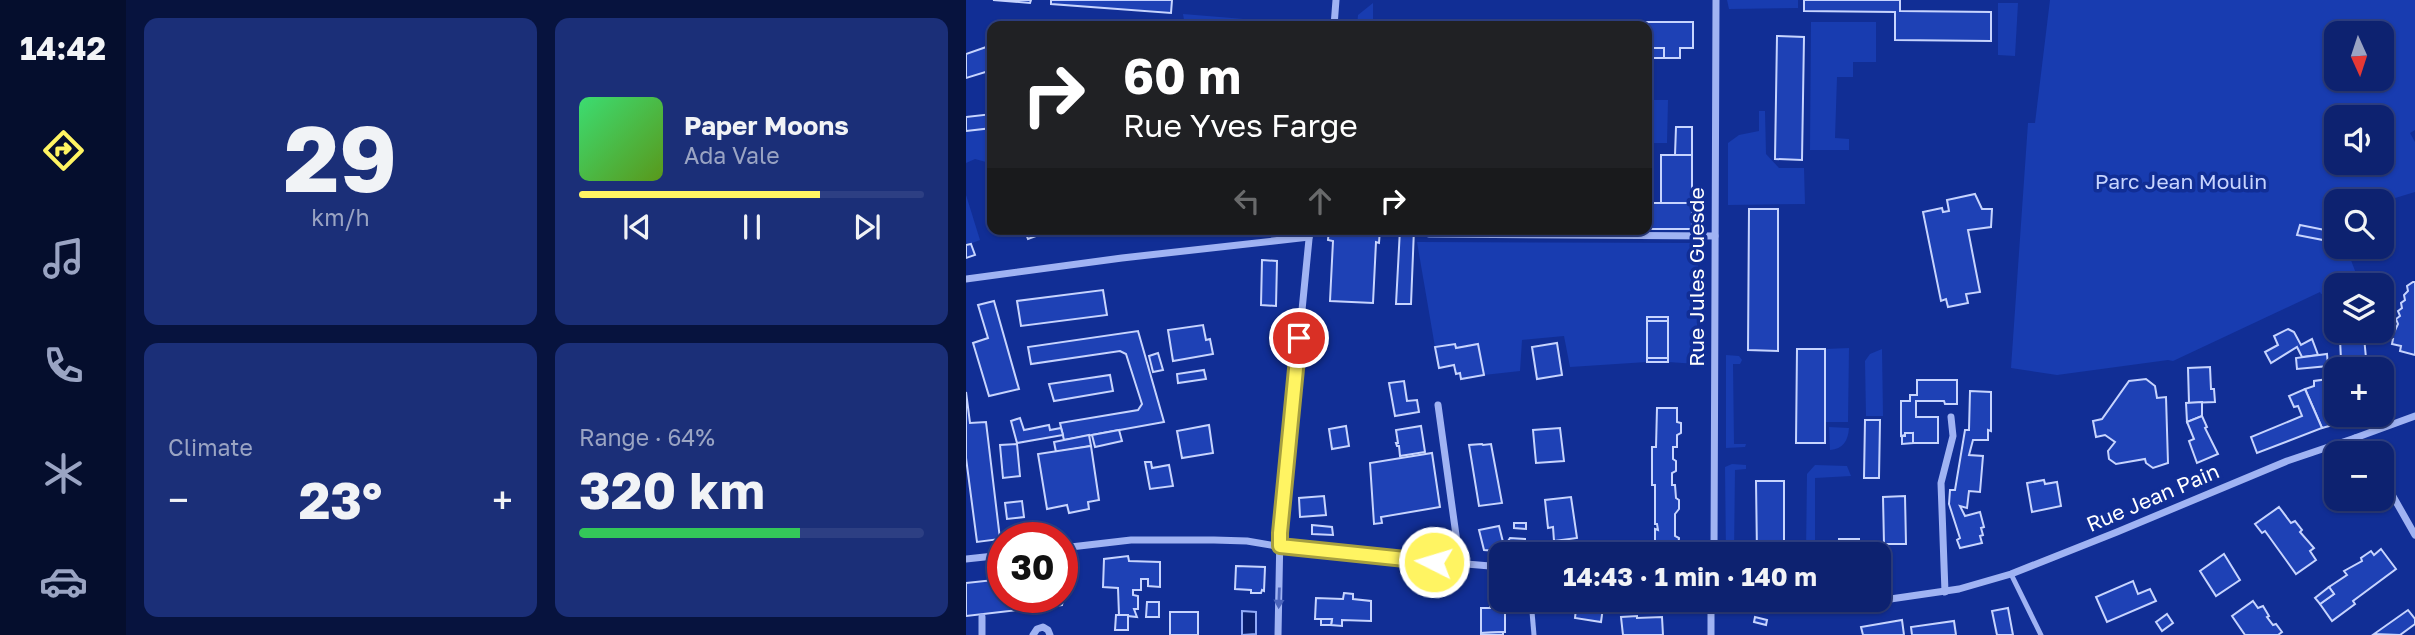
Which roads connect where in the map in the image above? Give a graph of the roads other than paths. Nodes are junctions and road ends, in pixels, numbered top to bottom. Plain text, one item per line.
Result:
1 (1336, 0) edge
2 (1716, 0) edge
3 (1334, 21) edge
4 (1294, 235) edge
5 (1309, 235) edge
6 (1572, 235) edge
7 (1715, 236) junction
8 (966, 279) edge
9 (1438, 405) dead end
10 (2415, 416) edge
11 (1951, 417) dead end
12 (2355, 438) junction
13 (2357, 441) edge
14 (2394, 498) edge
15 (2415, 516) edge
16 (2407, 520) junction
17 (2415, 535) edge
18 (1714, 542) edge
19 (1078, 546) edge
20 (1280, 546) junction
21 (987, 557) edge
22 (966, 559) edge
23 (1460, 564) junction
24 (1489, 567) edge
25 (2011, 574) junction
26 (1945, 592) junction
27 (1891, 599) edge
28 (1532, 612) edge
29 (1712, 612) edge
30 (982, 617) dead end
31 (982, 635) edge
32 (1033, 635) edge
33 (1050, 635) edge
34 (1278, 635) edge
35 (1534, 635) edge
36 (1711, 635) edge
37 (2041, 635) edge

1 - 3 street
2 - 7 street, Rue Jules Guesde
4 - 8 street
5 - 20 street
6 - 7 street
7 - 18 street, Rue Jules Guesde
9 - 23 street
10 - 12 street, Rue Jean Pain
11 - 26 street
12 - 13 street
12 - 25 street, Rue Jean Pain
14 - 16 street
15 - 16 street
16 - 17 street
19 - 20 street
20 - 23 street
20 -> 34 street
21 - 22 street
23 - 24 street
25 - 26 street, Rue Jean Pain
25 - 37 lane
26 - 27 street, Rue Jean Pain
28 - 35 lane
29 - 36 street
30 - 31 street
32 - 33 street

